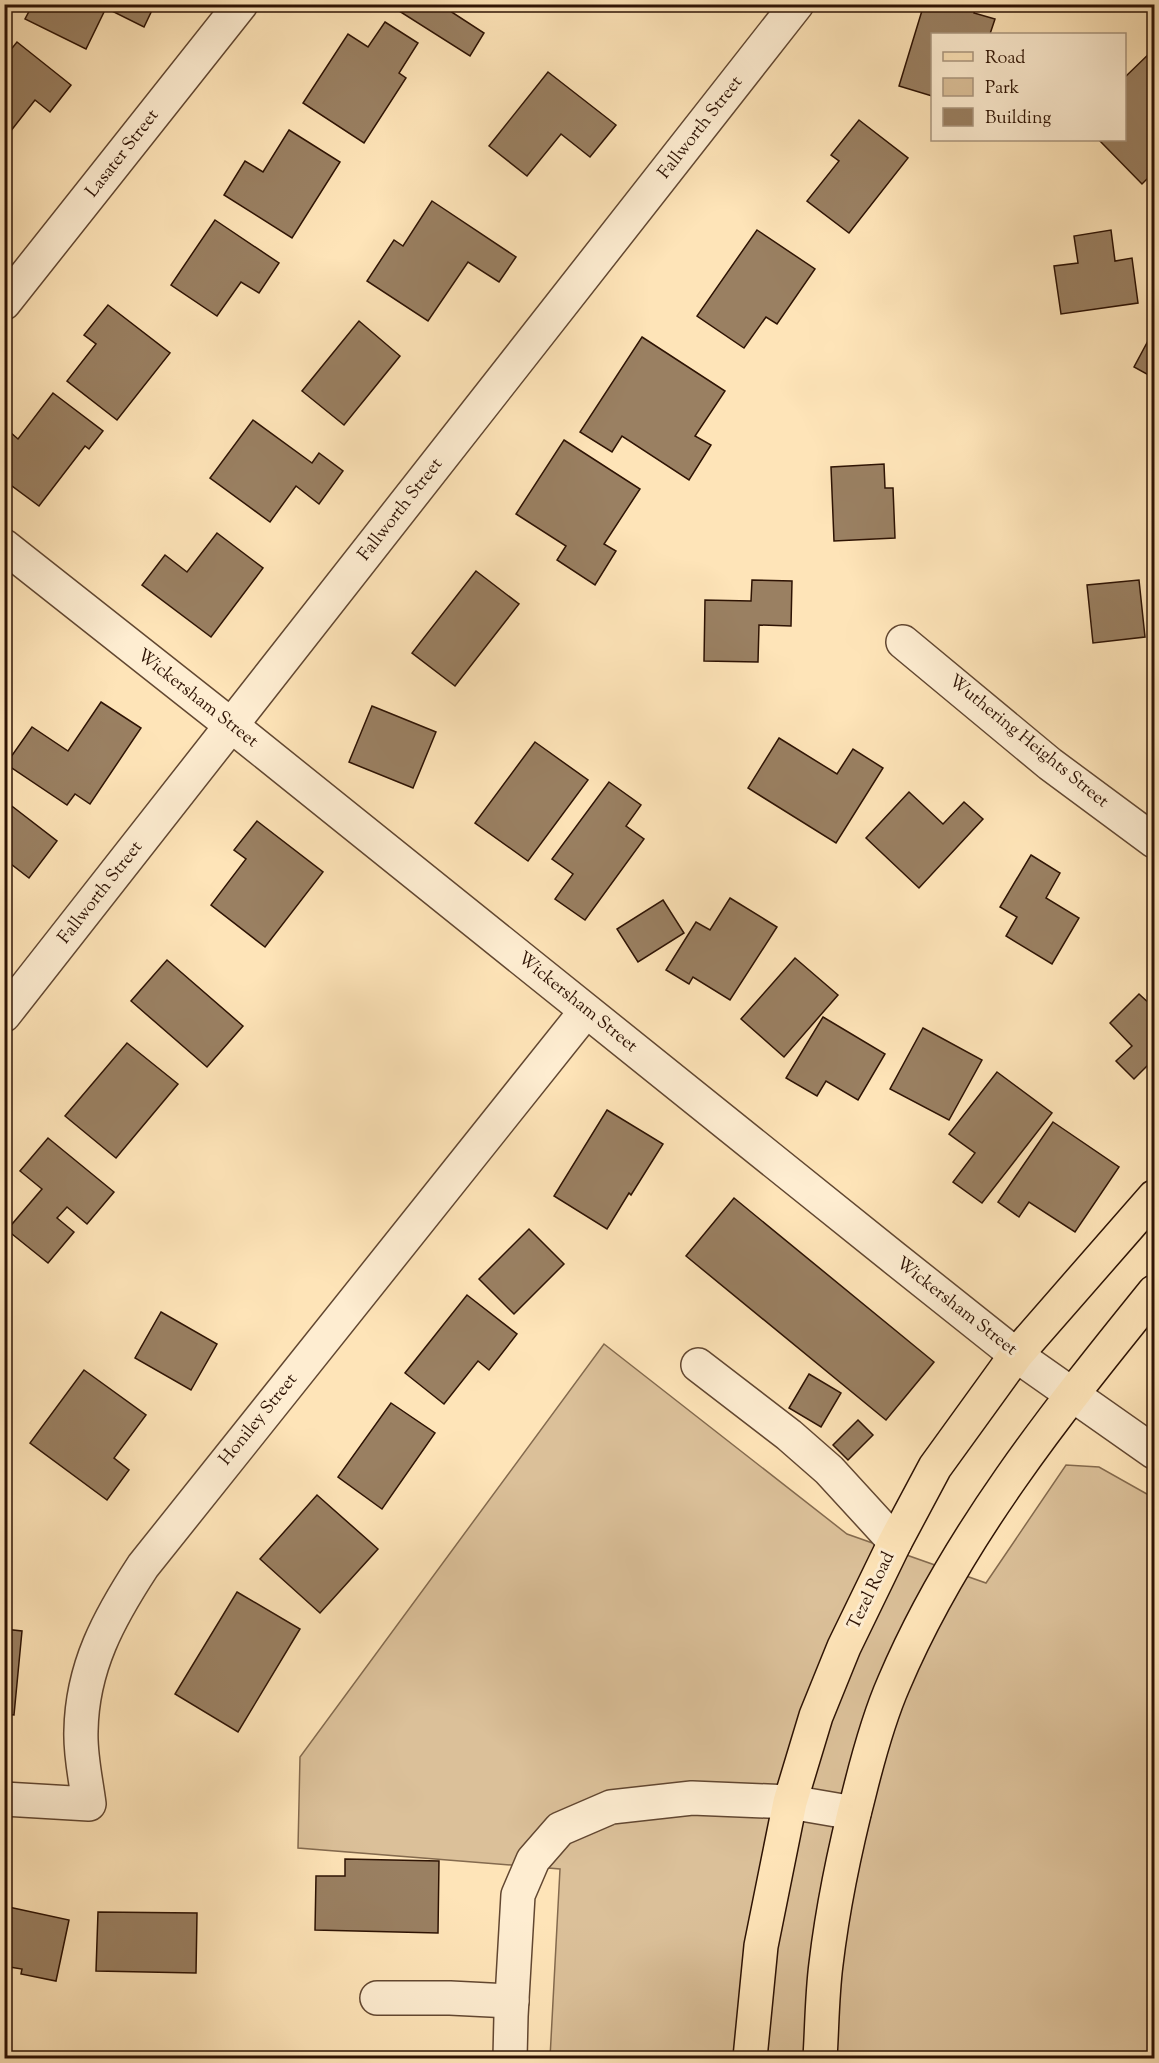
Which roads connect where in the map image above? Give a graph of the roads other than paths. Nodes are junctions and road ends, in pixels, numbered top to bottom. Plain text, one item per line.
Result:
1 (241, 4) edge
2 (797, 4) edge
3 (4, 303) edge
4 (4, 546) edge
5 (903, 642) dead end
6 (232, 726) junction
7 (1155, 841) edge
8 (586, 1011) junction
9 (4, 1015) edge
10 (1155, 1197) edge
11 (1155, 1292) edge
12 (1017, 1355) junction
13 (698, 1365) dead end
14 (1072, 1394) junction
15 (1155, 1452) edge
16 (895, 1542) junction
17 (4, 1799) edge
18 (790, 1802) junction
19 (854, 1813) junction
20 (377, 1998) dead end
21 (512, 2001) junction
22 (510, 2058) edge
23 (750, 2058) edge
24 (820, 2058) edge

1 - 3 street, Lasater Street
2 - 6 street, Fallworth Street
4 - 6 street, Wickersham Street
5 - 7 street, Wuthering Heights Street
6 - 8 street, Wickersham Street
6 - 9 street, Fallworth Street
8 - 12 street, Wickersham Street
8 - 17 street, Honiley Street
10 - 12 main road, Tezel Road
11 - 14 main road
12 - 14 street, Wickersham Street
12 - 16 main road, Tezel Road
13 - 16 street
14 - 15 street, Wickersham Street
14 - 19 main road
16 - 18 main road, Tezel Road
18 - 19 street
18 - 21 street
18 - 23 main road, Tezel Road
19 - 24 main road
20 - 21 street
21 - 22 street

